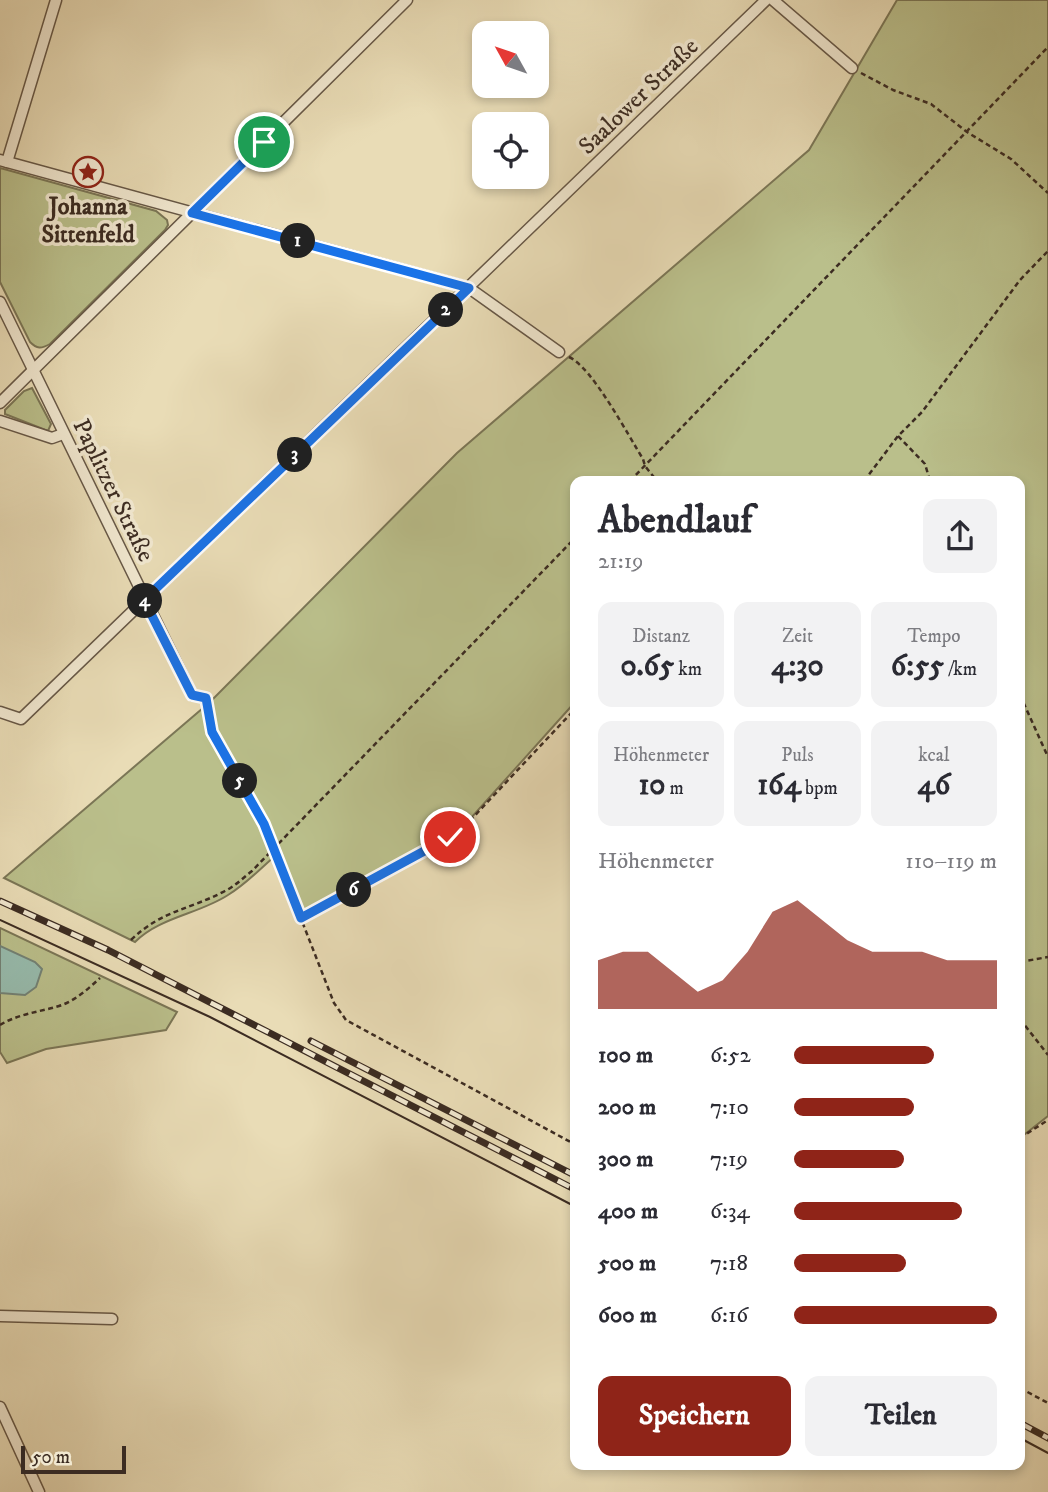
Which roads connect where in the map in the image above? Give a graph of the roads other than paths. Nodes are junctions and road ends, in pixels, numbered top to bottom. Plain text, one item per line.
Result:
1 (56, 0) edge
2 (407, 0) edge
3 (766, 0) edge
4 (773, 0) edge
5 (852, 68) road end
6 (4, 161) edge
7 (192, 213) junction
8 (469, 288) junction
9 (0, 302) edge
10 (559, 352) road end
11 (33, 370) junction
12 (0, 403) edge
13 (0, 421) edge
14 (63, 434) junction
15 (144, 600) junction
16 (192, 695) road end
17 (0, 712) edge
18 (0, 1316) edge
19 (112, 1319) dead end
20 (0, 1407) edge
21 (39, 1492) edge

1 - 6 street
2 - 7 street
3 - 8 street, Saalower Straße
4 - 5 street
6 - 7 street
7 - 8 street
7 - 11 street
8 - 10 street
8 - 15 street, Saalower Straße
9 - 11 street, Paplitzer Straße
11 - 12 street
11 - 14 street, Paplitzer Straße
13 - 14 street
14 - 15 street, Paplitzer Straße
15 - 16 street, Paplitzer Straße
15 - 17 street, Saalower Straße
18 - 19 street
20 - 21 street

